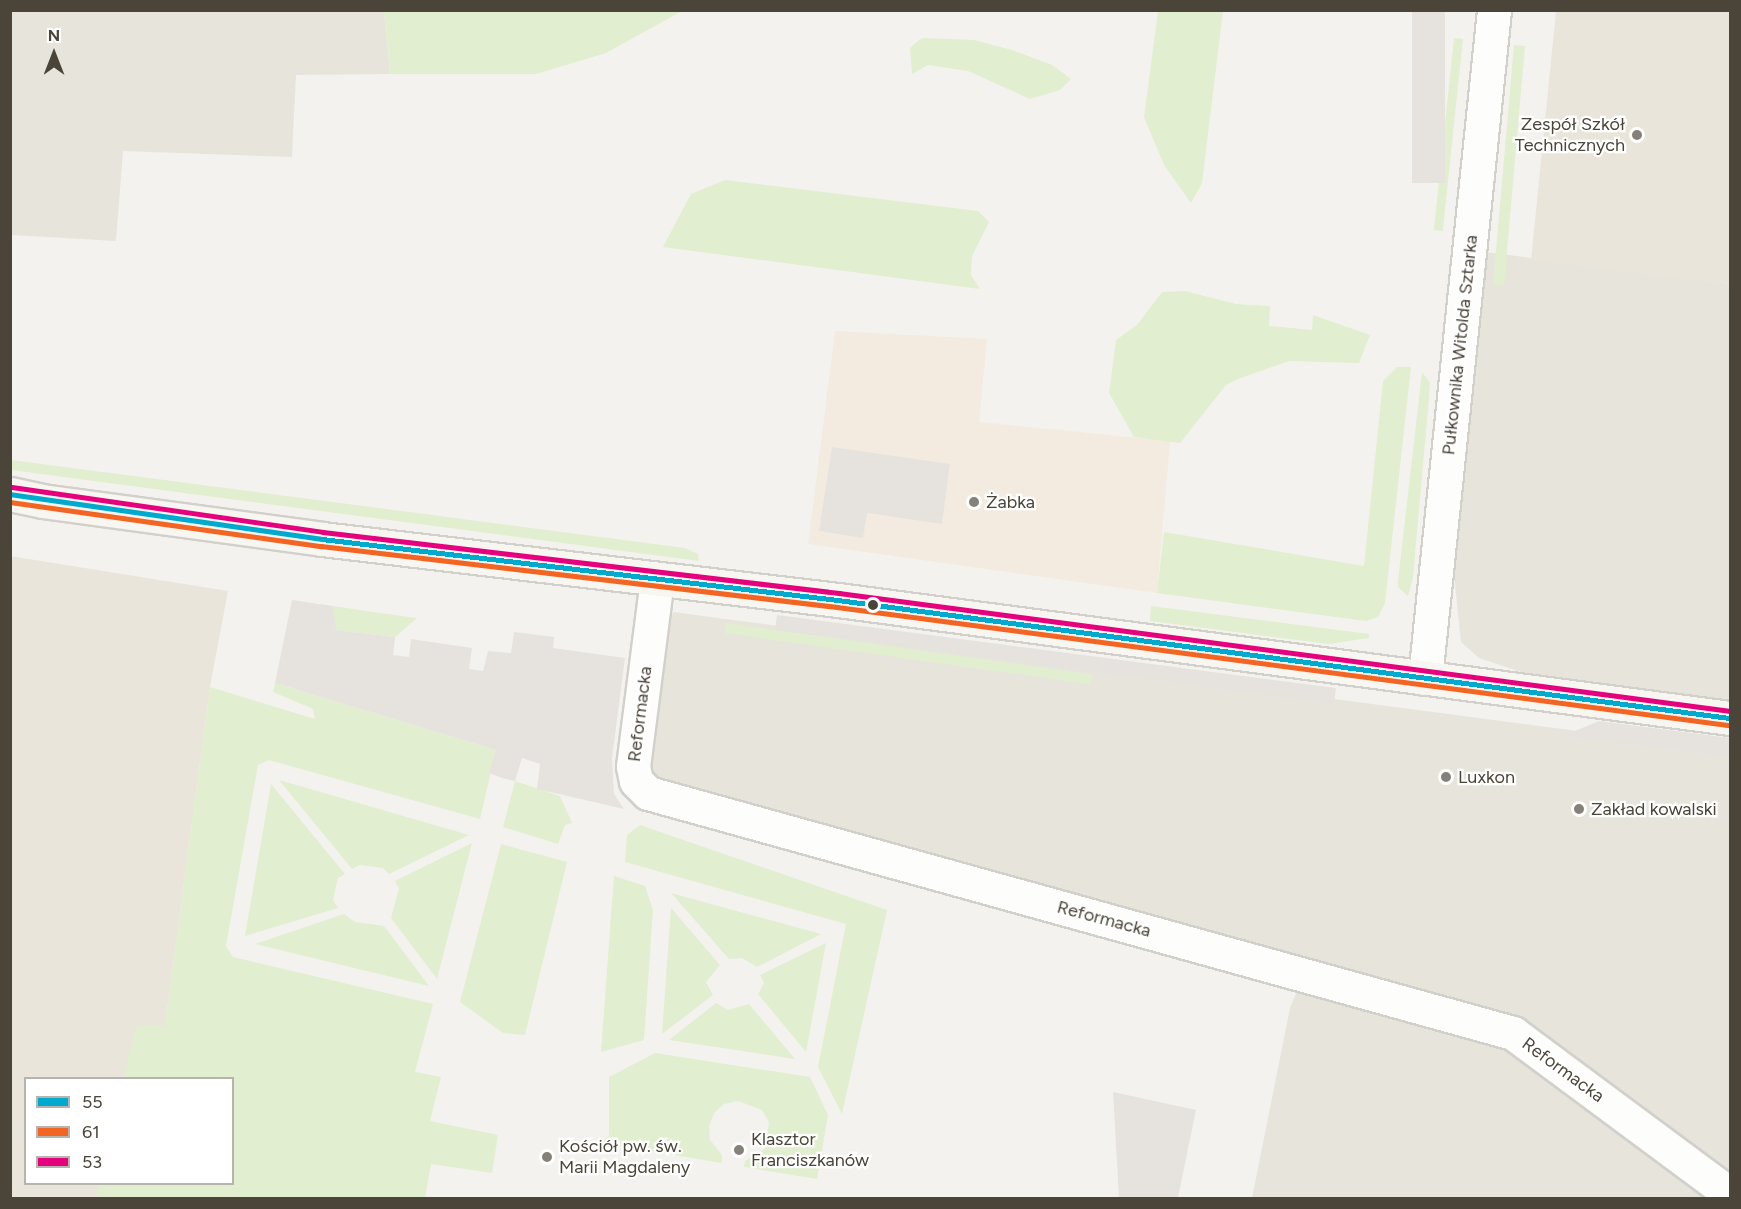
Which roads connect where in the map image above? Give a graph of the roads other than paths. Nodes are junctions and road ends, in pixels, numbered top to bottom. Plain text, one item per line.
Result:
1 (1494, 10) edge
2 (10, 494) edge
3 (26, 501) edge
4 (657, 579) junction
5 (1425, 678) junction
6 (1731, 718) edge
7 (1731, 1194) edge

1 - 5 street, Pułkownika Witolda Sztarka
2 - 3 street
3 - 4 street
4 - 5 street
4 - 7 street, Reformacka
5 - 6 street

